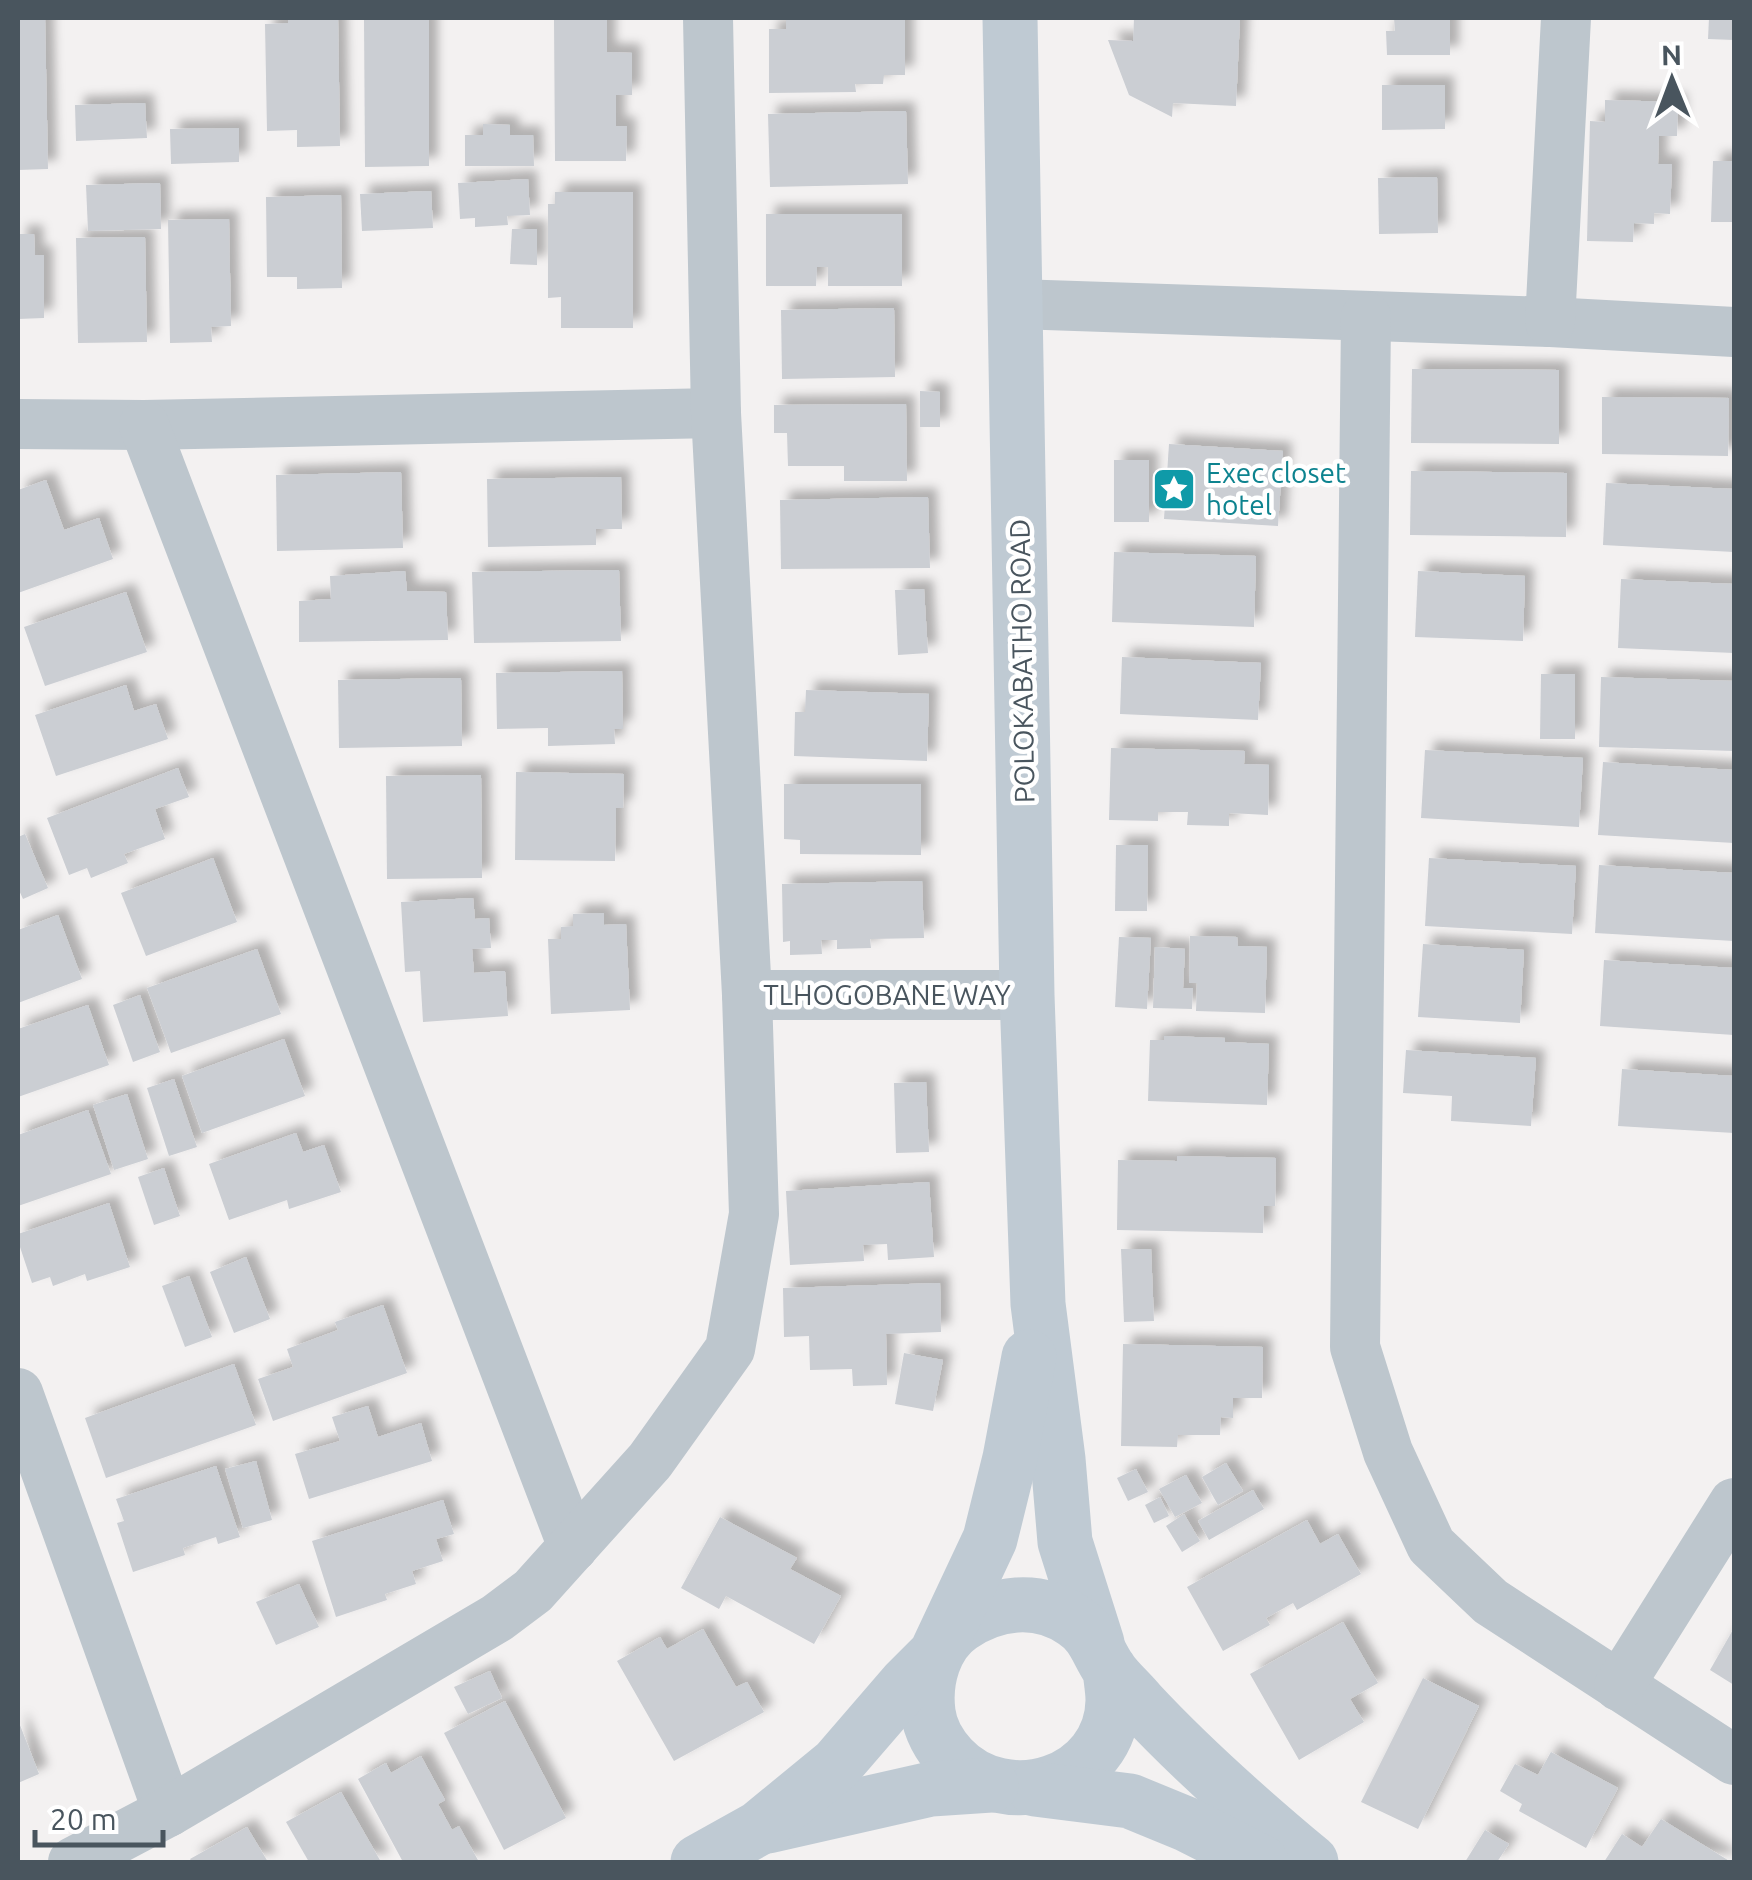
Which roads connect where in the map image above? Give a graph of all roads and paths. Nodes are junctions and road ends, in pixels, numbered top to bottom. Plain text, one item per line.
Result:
1 (708, 18) edge
2 (1010, 18) edge
3 (1566, 18) edge
4 (1016, 304) junction
5 (1366, 316) junction
6 (1550, 322) junction
7 (1734, 332) edge
8 (716, 412) junction
9 (18, 424) edge
10 (144, 426) junction
11 (747, 995) junction
12 (1028, 995) junction
13 (1038, 1304) junction
14 (18, 1394) edge
15 (1734, 1503) edge
16 (573, 1547) junction
17 (936, 1654) junction
18 (1103, 1657) junction
19 (1619, 1686) junction
20 (1734, 1760) edge
21 (1013, 1787) junction
22 (168, 1812) junction
23 (760, 1828) junction
24 (73, 1862) edge
25 (698, 1862) edge
26 (1261, 1862) edge
27 (1311, 1862) edge

1 - 8 street
2 - 4 street, POLOKABATHO ROAD
3 - 6 street
4 - 5 street
4 - 12 street, POLOKABATHO ROAD
5 - 6 street
5 - 19 street
6 - 7 street
8 - 10 street
8 - 11 street
9 - 10 street
10 - 16 street
11 - 12 street, TLHOGOBANE WAY
11 - 16 street
12 - 13 street, POLOKABATHO ROAD
13 - 17 street
13 - 18 street
14 - 22 street
15 - 19 street
16 - 22 street
17 - 18 street
17 - 21 street
17 - 23 street
18 - 21 street
18 - 27 street
19 - 20 street
21 - 23 street
21 - 26 street
22 - 24 street
23 - 25 street

